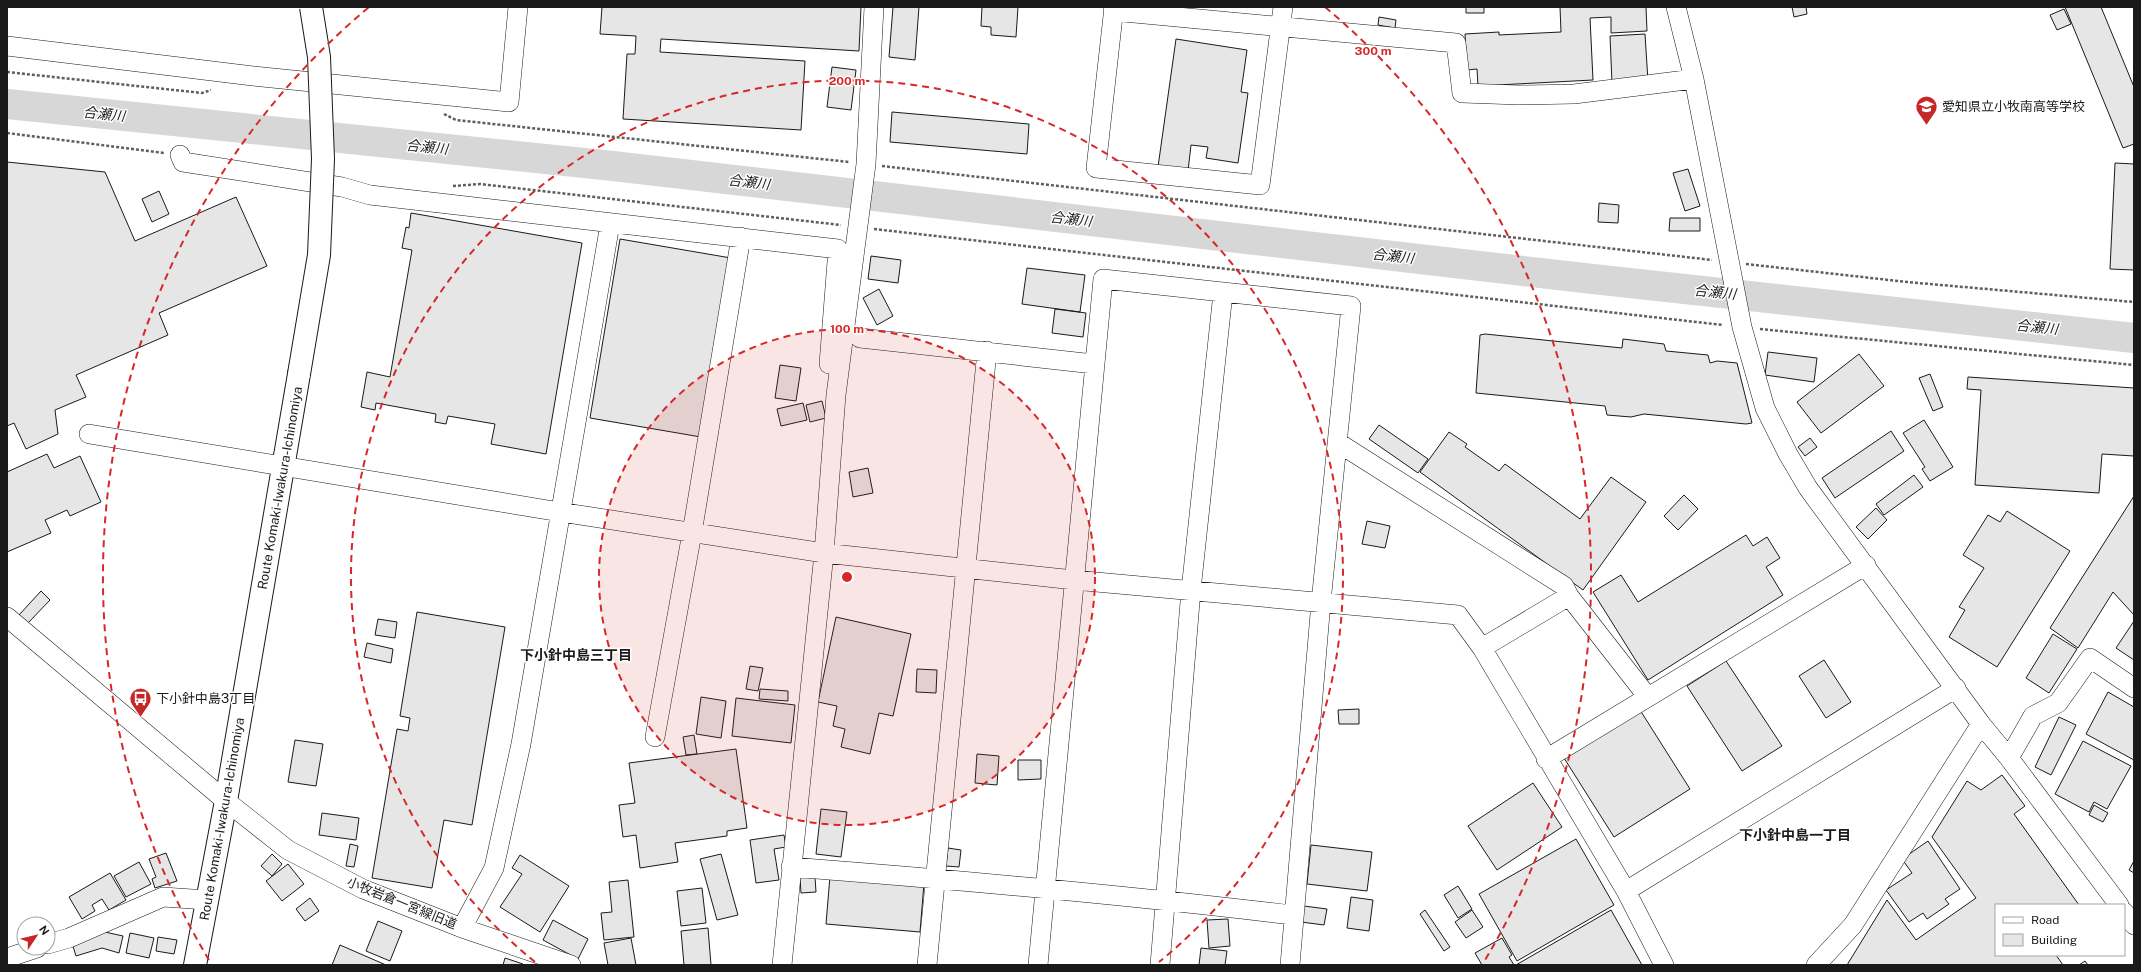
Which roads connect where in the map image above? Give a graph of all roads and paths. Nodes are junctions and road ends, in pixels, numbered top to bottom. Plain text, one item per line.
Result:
1 (311, 7) edge
2 (518, 7) edge
3 (874, 7) edge
4 (1283, 7) edge
5 (1676, 7) edge
6 (1114, 9) edge
7 (1280, 28) junction
8 (7, 46) edge
9 (7, 72) edge
10 (1694, 80) junction
11 (216, 88) dead end
12 (442, 114) dead end
13 (7, 133) edge
14 (180, 155) joint
15 (866, 164) junction
16 (449, 186) dead end
17 (859, 223) junction
18 (610, 224) junction
19 (741, 237) junction
20 (1730, 265) junction
21 (1223, 293) junction
22 (2134, 302) edge
23 (1742, 327) junction
24 (860, 338) dead end
25 (987, 351) junction
26 (1094, 364) junction
27 (2134, 365) edge
28 (836, 395) junction
29 (89, 434) dead end
30 (1338, 442) junction
31 (284, 465) junction
32 (560, 512) junction
33 (692, 533) junction
34 (824, 553) junction
35 (1866, 565) junction
36 (966, 567) junction
37 (1074, 580) junction
38 (1191, 590) junction
39 (1568, 596) junction
40 (1321, 602) junction
41 (7, 617) edge
42 (1482, 648) junction
43 (1956, 688) junction
44 (2134, 688) edge
45 (1647, 696) junction
46 (1981, 724) junction
47 (655, 737) dead end
48 (2009, 758) junction
49 (1546, 759) junction
50 (226, 801) junction
51 (791, 867) junction
52 (935, 878) junction
53 (1045, 890) junction
54 (1626, 891) junction
55 (207, 900) junction
56 (1167, 900) junction
57 (2118, 904) edge
58 (2125, 913) edge
59 (1292, 915) junction
60 (2134, 925) edge
61 (462, 928) junction
62 (56, 942) edge
63 (195, 965) edge
64 (571, 965) edge
65 (782, 965) edge
66 (927, 965) edge
67 (1038, 965) edge
68 (1160, 965) edge
69 (1290, 965) edge
70 (1664, 965) edge
71 (1816, 965) edge

1 - 31 main road, Route Komaki-Iwakura-Ichinomiya, bridge
2 - 8 street
3 - 15 street
4 - 7 street
5 - 10 street
6 - 7 street
6 - 7 street
7 - 10 street
9 - 11 path
10 - 20 street
12 - 15 path
13 - 14 path
14 - 18 street
15 - 17 street
15 - 20 path
16 - 17 path
17 - 23 path
17 - 28 street
18 - 19 street
18 - 32 street
19 - 28 street
19 - 33 street
20 - 22 path
20 - 23 street
21 - 26 street
21 - 30 street
21 - 38 street
23 - 27 path
23 - 35 street
24 - 25 street
25 - 26 street
25 - 36 street
26 - 37 street
28 - 34 street
29 - 31 street
30 - 39 street
30 - 40 street
31 - 32 street
31 - 50 main road, Route Komaki-Iwakura-Ichinomiya
32 - 33 street
32 - 61 street
33 - 34 street
33 - 47 street
34 - 36 street
34 - 51 street
35 - 43 street
35 - 45 street
36 - 37 street
36 - 52 street
37 - 38 street
37 - 53 street
38 - 40 street
38 - 56 street
39 - 42 street
39 - 45 street
40 - 42 street
40 - 59 street
41 - 50 street, 小牧岩倉一宮線旧道
42 - 49 street
43 - 46 street
43 - 54 street
44 - 48 street
45 - 49 street
46 - 48 street
46 - 71 street
48 - 57 street
49 - 54 street
50 - 55 main road, Route Komaki-Iwakura-Ichinomiya
50 - 61 street, 小牧岩倉一宮線旧道
51 - 52 street
51 - 65 street
52 - 53 street
52 - 66 street
53 - 56 street
53 - 67 street
54 - 70 street
55 - 62 street
55 - 63 main road, Route Komaki-Iwakura-Ichinomiya
56 - 59 street
56 - 68 street
58 - 60 street
59 - 69 street
61 - 64 street, 小牧岩倉一宮線旧道

